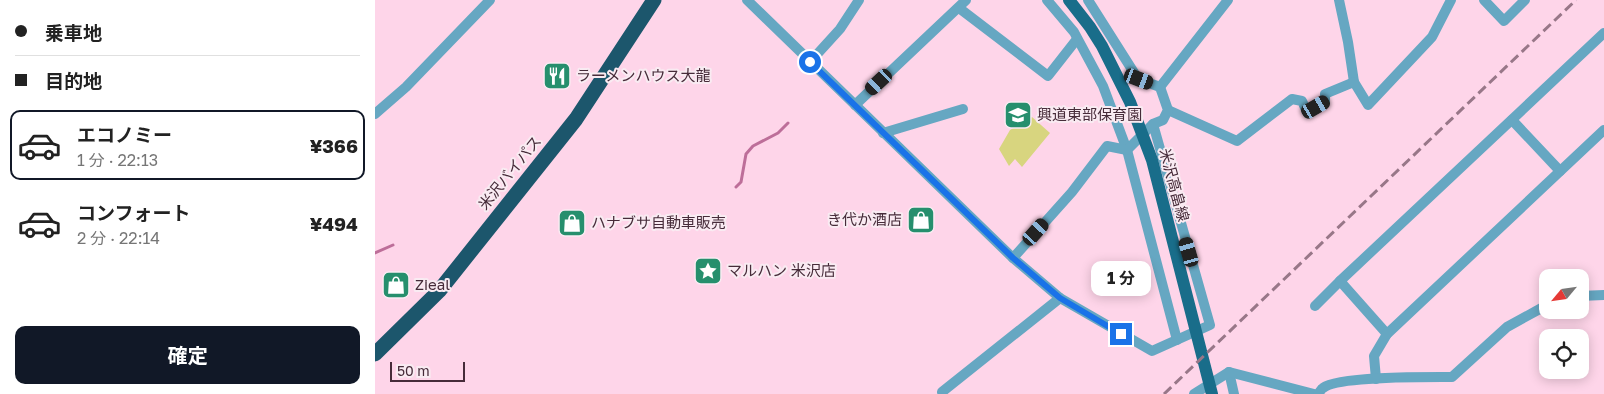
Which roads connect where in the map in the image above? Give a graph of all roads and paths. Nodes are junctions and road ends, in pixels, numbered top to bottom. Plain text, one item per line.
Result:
1 (490, 0) edge
2 (654, 0) edge
3 (747, 0) edge
4 (859, 0) edge
5 (1047, 0) edge
6 (1069, 0) edge
7 (1089, 0) edge
8 (1228, 0) edge
9 (1339, 0) edge
10 (1451, 0) edge
11 (1484, 0) edge
12 (1525, 0) edge
13 (963, 4) edge
14 (1604, 33) edge
15 (1077, 39) junction
16 (810, 62) junction
17 (1354, 82) junction
18 (1160, 87) junction
19 (855, 104) junction
20 (963, 110) dead end
21 (1168, 110) junction
22 (375, 114) edge
23 (1512, 120) junction
24 (1153, 124) junction
25 (1604, 130) edge
26 (883, 133) junction
27 (1127, 150) junction
28 (1560, 170) junction
29 (1013, 258) junction
30 (1340, 281) junction
31 (1604, 295) edge
32 (1589, 296) edge
33 (1060, 298) junction
34 (1315, 306) dead end
35 (1539, 309) edge
36 (1387, 334) junction
37 (1177, 340) junction
38 (375, 354) edge
39 (1229, 372) junction
40 (1376, 379) junction
41 (942, 392) dead end
42 (1194, 394) edge
43 (1212, 394) edge
44 (1234, 394) edge
45 (1314, 394) edge
46 (1318, 394) edge

1 - 22 street
2 - 38 highway, 米沢バイパス
3 - 16 street
4 - 16 street
5 - 15 street
6 - 43 main road, 米沢高畠線
7 - 18 street
8 - 18 street
9 - 17 street
10 - 17 street
11 - 12 street
13 - 15 street
13 - 19 street
14 - 23 street
15 - 27 street
16 - 19 street
17 - 21 street
18 - 21 street
19 - 26 street
20 - 26 street
21 - 24 street
23 - 28 street
23 - 30 street
24 - 27 street
24 - 37 street
25 - 28 street
26 - 29 street
27 - 29 street
27 - 37 street
28 - 36 street
29 - 33 street
30 - 34 street
30 - 36 street
31 - 32 street
33 - 37 street
33 - 41 street
35 - 40 street
36 - 40 street
39 - 42 street
39 - 44 street
39 - 45 street
40 - 46 street

